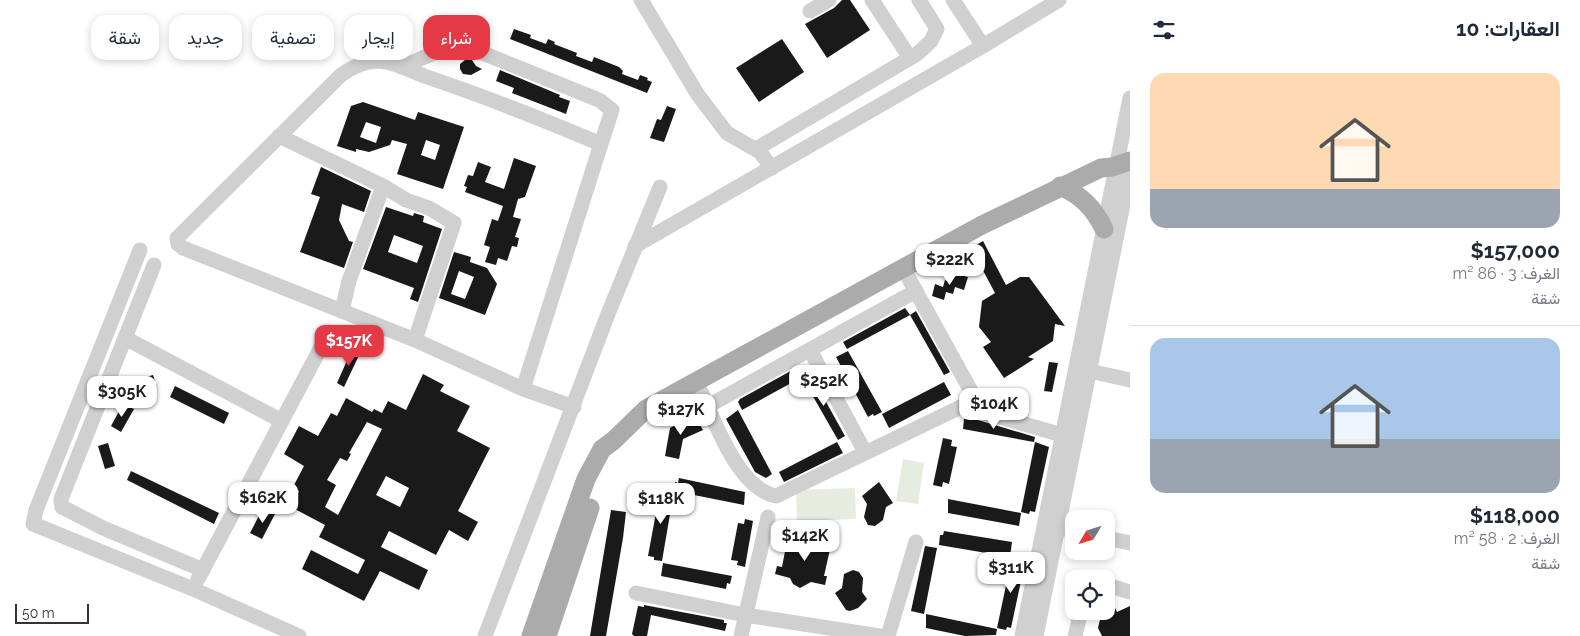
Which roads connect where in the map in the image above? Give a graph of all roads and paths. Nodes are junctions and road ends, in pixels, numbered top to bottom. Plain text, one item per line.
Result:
1 (641, 0) edge
2 (829, 0) edge
3 (872, 0) edge
4 (919, 0) edge
5 (953, 0) edge
6 (1059, 0) edge
7 (810, 11) dead end
8 (982, 46) junction
9 (910, 58) junction
10 (402, 67) junction
11 (1130, 98) edge
12 (279, 136) junction
13 (601, 144) junction
14 (756, 149) junction
15 (1121, 161) edge
16 (772, 168) junction
17 (383, 186) junction
18 (1060, 186) junction
19 (660, 187) dead end
20 (1104, 229) junction
21 (635, 246) junction
22 (140, 250) dead end
23 (154, 265) dead end
24 (903, 268) junction
25 (916, 291) junction
26 (342, 311) junction
27 (329, 332) dead end
28 (124, 338) junction
29 (415, 340) junction
30 (810, 350) junction
31 (1089, 371) junction
32 (1130, 380) edge
33 (696, 381) junction
34 (523, 389) junction
35 (708, 406) junction
36 (962, 406) junction
37 (574, 407) junction
38 (282, 421) junction
39 (1062, 435) junction
40 (613, 441) junction
41 (865, 452) junction
42 (768, 517) dead end
43 (1058, 528) junction
44 (1065, 529) edge
45 (1115, 540) edge
46 (916, 542) dead end
47 (1130, 543) edge
48 (203, 570) junction
49 (1115, 587) edge
50 (193, 589) junction
51 (1130, 592) edge
52 (636, 593) dead end
53 (745, 615) junction
54 (1079, 620) edge
55 (299, 636) edge
56 (485, 636) edge
57 (531, 636) edge
58 (547, 636) edge
59 (741, 636) edge
60 (880, 636) edge
61 (888, 636) edge
62 (1022, 636) edge
63 (1036, 636) edge
64 (1075, 636) edge

1 - 14 street
2 - 7 street
3 - 9 street
4 - 9 street
5 - 8 street
6 - 8 street
8 - 16 street
9 - 14 street
10 - 12 street
10 - 13 street
10 - 13 street
11 - 15 street
12 - 17 street
12 - 26 street
13 - 34 street
14 - 16 street
15 - 18 main road
15 - 20 street
15 - 31 street
16 - 21 street
17 - 26 street
17 - 29 street
18 - 20 main road
18 - 24 main road
19 - 21 street
20 - 39 street
21 - 37 street
22 - 50 street
23 - 28 street
24 - 25 street
24 - 33 main road
25 - 30 street
25 - 36 street
26 - 29 street
27 - 38 street
28 - 38 street
28 - 48 street
29 - 34 street
30 - 35 street
30 - 41 street
31 - 32 street
31 - 43 street
33 - 35 street
33 - 40 main road
34 - 37 street
35 - 41 street
36 - 39 street
36 - 41 street
37 - 56 street
38 - 48 street
39 - 62 street
40 - 57 main road
40 - 58 main road
42 - 53 street
43 - 44 street
43 - 63 street
45 - 47 street
46 - 61 street
48 - 50 street
49 - 51 street
50 - 55 street
52 - 53 street
53 - 59 street
53 - 60 street
54 - 64 street

